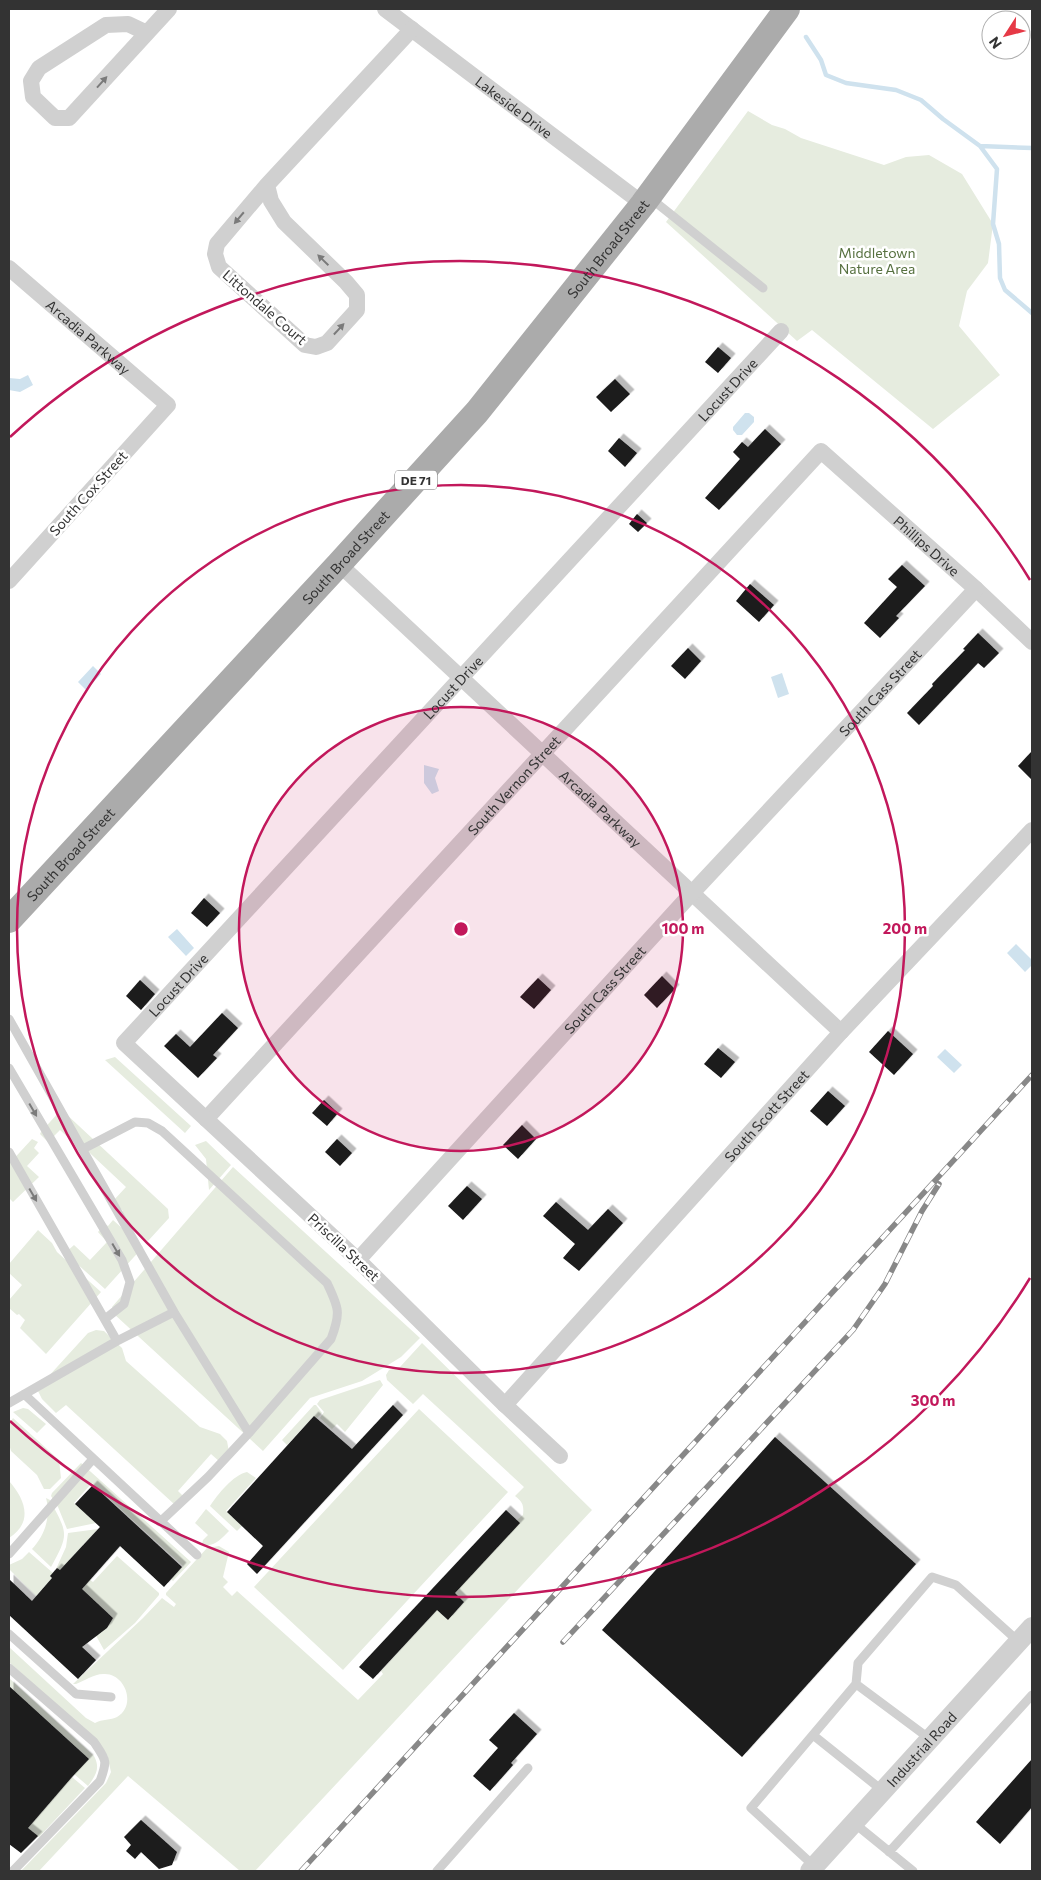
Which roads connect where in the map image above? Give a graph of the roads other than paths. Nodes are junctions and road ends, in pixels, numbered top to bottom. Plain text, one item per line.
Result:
1 (169, 9) edge
2 (385, 9) edge
3 (787, 9) edge
4 (412, 29) junction
5 (147, 33) junction
6 (267, 186) junction
7 (642, 199) junction
8 (11, 274) edge
9 (763, 288) dead end
10 (781, 331) dead end
11 (168, 405) joint
12 (821, 451) joint
13 (339, 564) junction
14 (9, 581) edge
15 (976, 588) junction
16 (1032, 642) edge
17 (461, 677) junction
18 (541, 754) junction
19 (1032, 830) edge
20 (692, 892) junction
21 (9, 920) edge
22 (10, 1026) edge
23 (841, 1032) junction
24 (124, 1043) joint
25 (9, 1068) edge
26 (206, 1119) junction
27 (83, 1150) junction
28 (9, 1152) edge
29 (358, 1260) junction
30 (174, 1312) junction
31 (105, 1319) junction
32 (116, 1341) junction
33 (24, 1394) junction
34 (9, 1403) edge
35 (505, 1405) junction
36 (249, 1433) junction
37 (560, 1456) dead end
38 (93, 1459) junction
39 (160, 1522) junction
40 (9, 1554) edge
41 (197, 1556) dead end
42 (1032, 1627) edge
43 (9, 1634) edge
44 (1019, 1642) junction
45 (9, 1668) edge
46 (856, 1684) junction
47 (1032, 1695) edge
48 (111, 1697) dead end
49 (813, 1735) junction
50 (930, 1740) junction
51 (528, 1768) dead end
52 (883, 1791) junction
53 (854, 1823) junction
54 (889, 1852) junction
55 (812, 1869) edge
56 (13, 1871) edge
57 (437, 1871) edge
58 (913, 1871) edge

1 - 5 street
2 - 4 street, Lakeside Drive
3 - 7 main road, South Broad Street / DE 71
4 - 6 street, Littondale Court
4 - 7 street, Lakeside Drive
5 -> 5 street
6 -> 6 street, Littondale Court
7 - 9 lane
7 - 13 main road, South Broad Street / DE 71
8 - 11 street, Arcadia Parkway
10 - 17 street, Locust Drive
11 - 14 street, South Cox Street
12 - 15 street, Phillips Drive
12 - 18 street, South Vernon Street
13 - 17 street, Arcadia Parkway
13 - 21 main road, South Broad Street / DE 71
15 - 16 street, Phillips Drive
15 - 20 street, South Cass Street
17 - 18 street, Arcadia Parkway
17 - 24 street, Locust Drive
18 - 20 street, Arcadia Parkway
18 - 26 street, South Vernon Street
19 - 23 street, South Scott Street
20 - 23 street, Arcadia Parkway
20 - 29 street, South Cass Street
22 - 27 lane
23 - 35 street, South Scott Street
24 - 26 street, Priscilla Street
25 -> 31 lane
26 - 29 street, Priscilla Street
27 - 30 lane
27 - 36 lane
28 -> 31 lane
29 - 35 street, Priscilla Street
30 - 32 lane
30 - 36 lane
31 - 32 lane
32 - 33 lane
33 - 34 lane
33 - 38 lane
35 - 37 street, Priscilla Street
36 - 39 lane
38 - 39 lane
38 - 40 lane
39 - 41 lane
42 - 44 street, Industrial Road
43 - 48 lane
44 - 46 lane
44 - 50 street, Industrial Road
45 - 56 lane
46 - 49 lane
46 - 50 lane
47 - 54 lane
49 - 52 lane
49 - 55 lane
50 - 52 street, Industrial Road
51 - 57 lane
52 - 53 street, Industrial Road
53 - 54 lane
53 - 55 street, Industrial Road
54 - 58 lane

